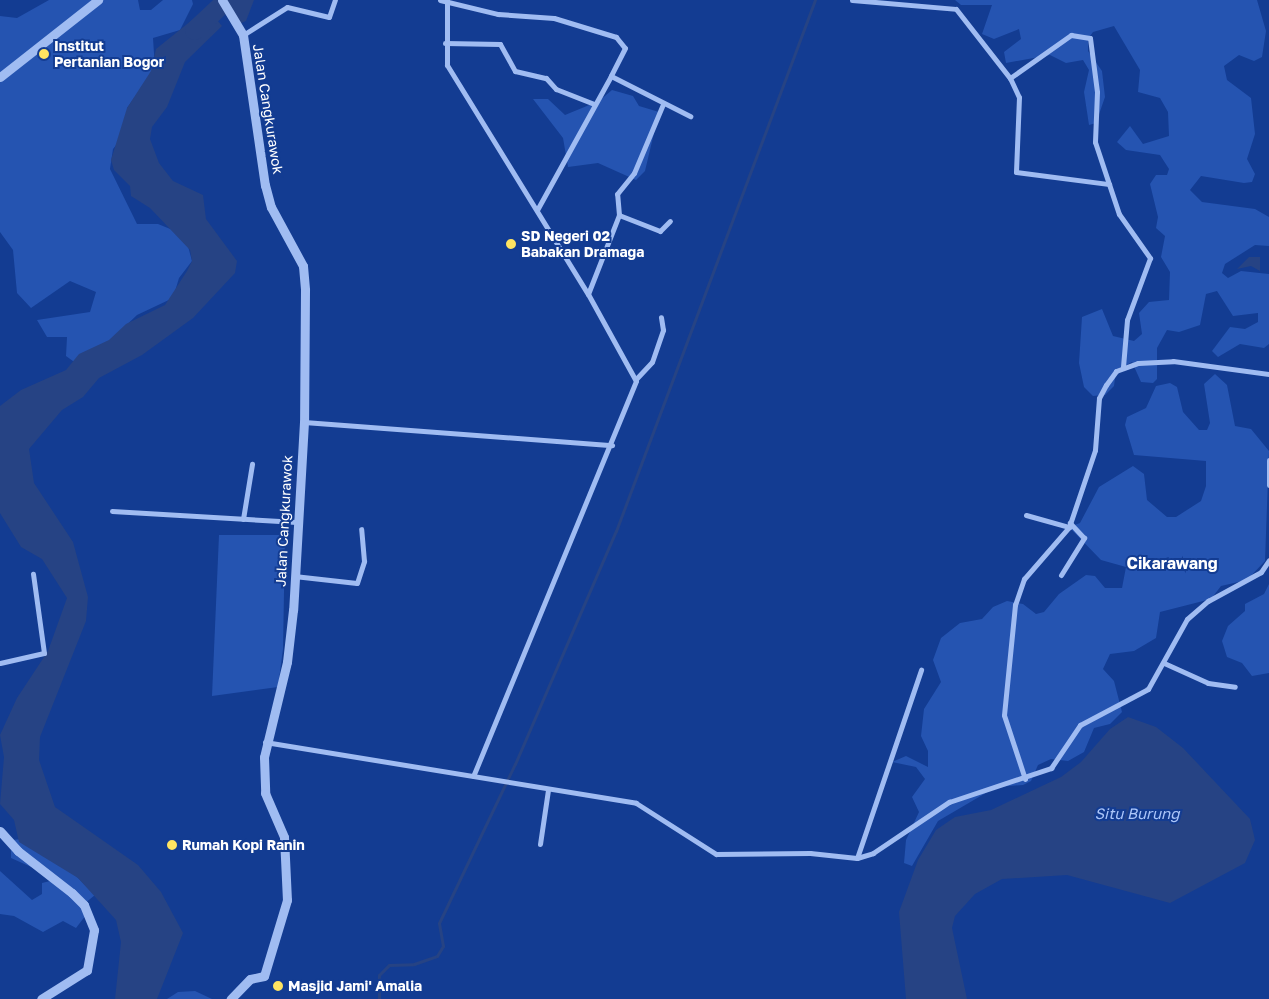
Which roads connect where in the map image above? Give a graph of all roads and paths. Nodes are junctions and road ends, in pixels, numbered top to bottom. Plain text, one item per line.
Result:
1 (98, 0) edge
2 (222, 0) edge
3 (335, 0) edge
4 (440, 0) edge
5 (446, 0) edge
6 (852, 0) edge
7 (900, 3) edge
8 (242, 35) junction
9 (445, 43) junction
10 (612, 76) junction
11 (0, 77) edge
12 (1010, 78) junction
13 (594, 104) junction
14 (663, 104) junction
15 (690, 116) dead end
16 (1109, 184) junction
17 (537, 210) junction
18 (620, 215) junction
19 (670, 220) dead end
20 (588, 294) junction
21 (661, 317) dead end
22 (1123, 367) junction
23 (1269, 374) edge
24 (636, 379) junction
25 (304, 422) junction
26 (612, 445) junction
27 (1269, 460) edge
28 (252, 464) dead end
29 (1269, 485) edge
30 (112, 511) dead end
31 (1026, 515) dead end
32 (243, 519) junction
33 (297, 522) junction
34 (1070, 525) junction
35 (361, 529) dead end
36 (1269, 560) edge
37 (33, 574) dead end
38 (1061, 575) dead end
39 (294, 576) junction
40 (0, 663) edge
41 (1164, 663) junction
42 (921, 670) dead end
43 (1235, 688) dead end
44 (265, 742) junction
45 (473, 776) junction
46 (1025, 779) junction
47 (548, 790) junction
48 (0, 831) edge
49 (540, 844) dead end
50 (857, 858) junction
51 (41, 999) edge
52 (231, 999) edge

1 - 11 street
2 - 8 street, Jalan Cangkurawok
3 - 8 street
4 - 5 street
5 - 9 street
5 - 10 street
6 - 7 street
7 - 12 street
8 - 25 street, Jalan Cangkurawok
9 - 13 street
9 - 17 street
10 - 13 street
10 - 14 street
12 - 16 street
12 - 16 street
13 - 17 street
14 - 15 street
14 - 18 street
16 - 22 street
17 - 20 street
18 - 19 street
18 - 20 street
20 - 24 street
21 - 24 street
22 - 23 street
22 - 34 street
24 - 26 street
25 - 26 street
25 - 33 street, Jalan Cangkurawok
26 - 45 street
27 - 29 street
28 - 32 street
30 - 32 street
31 - 34 street
32 - 33 street
33 - 39 street, Jalan Cangkurawok
34 - 38 street
34 - 46 street
35 - 39 street
36 - 41 street
37 - 40 street
39 - 44 street, Jalan Cangkurawok
41 - 43 street
41 - 46 street
42 - 50 street
44 - 45 street
44 - 52 street, Jalan Cangkurawok
45 - 47 street
46 - 50 street
47 - 49 street
47 - 50 street
48 - 51 street

